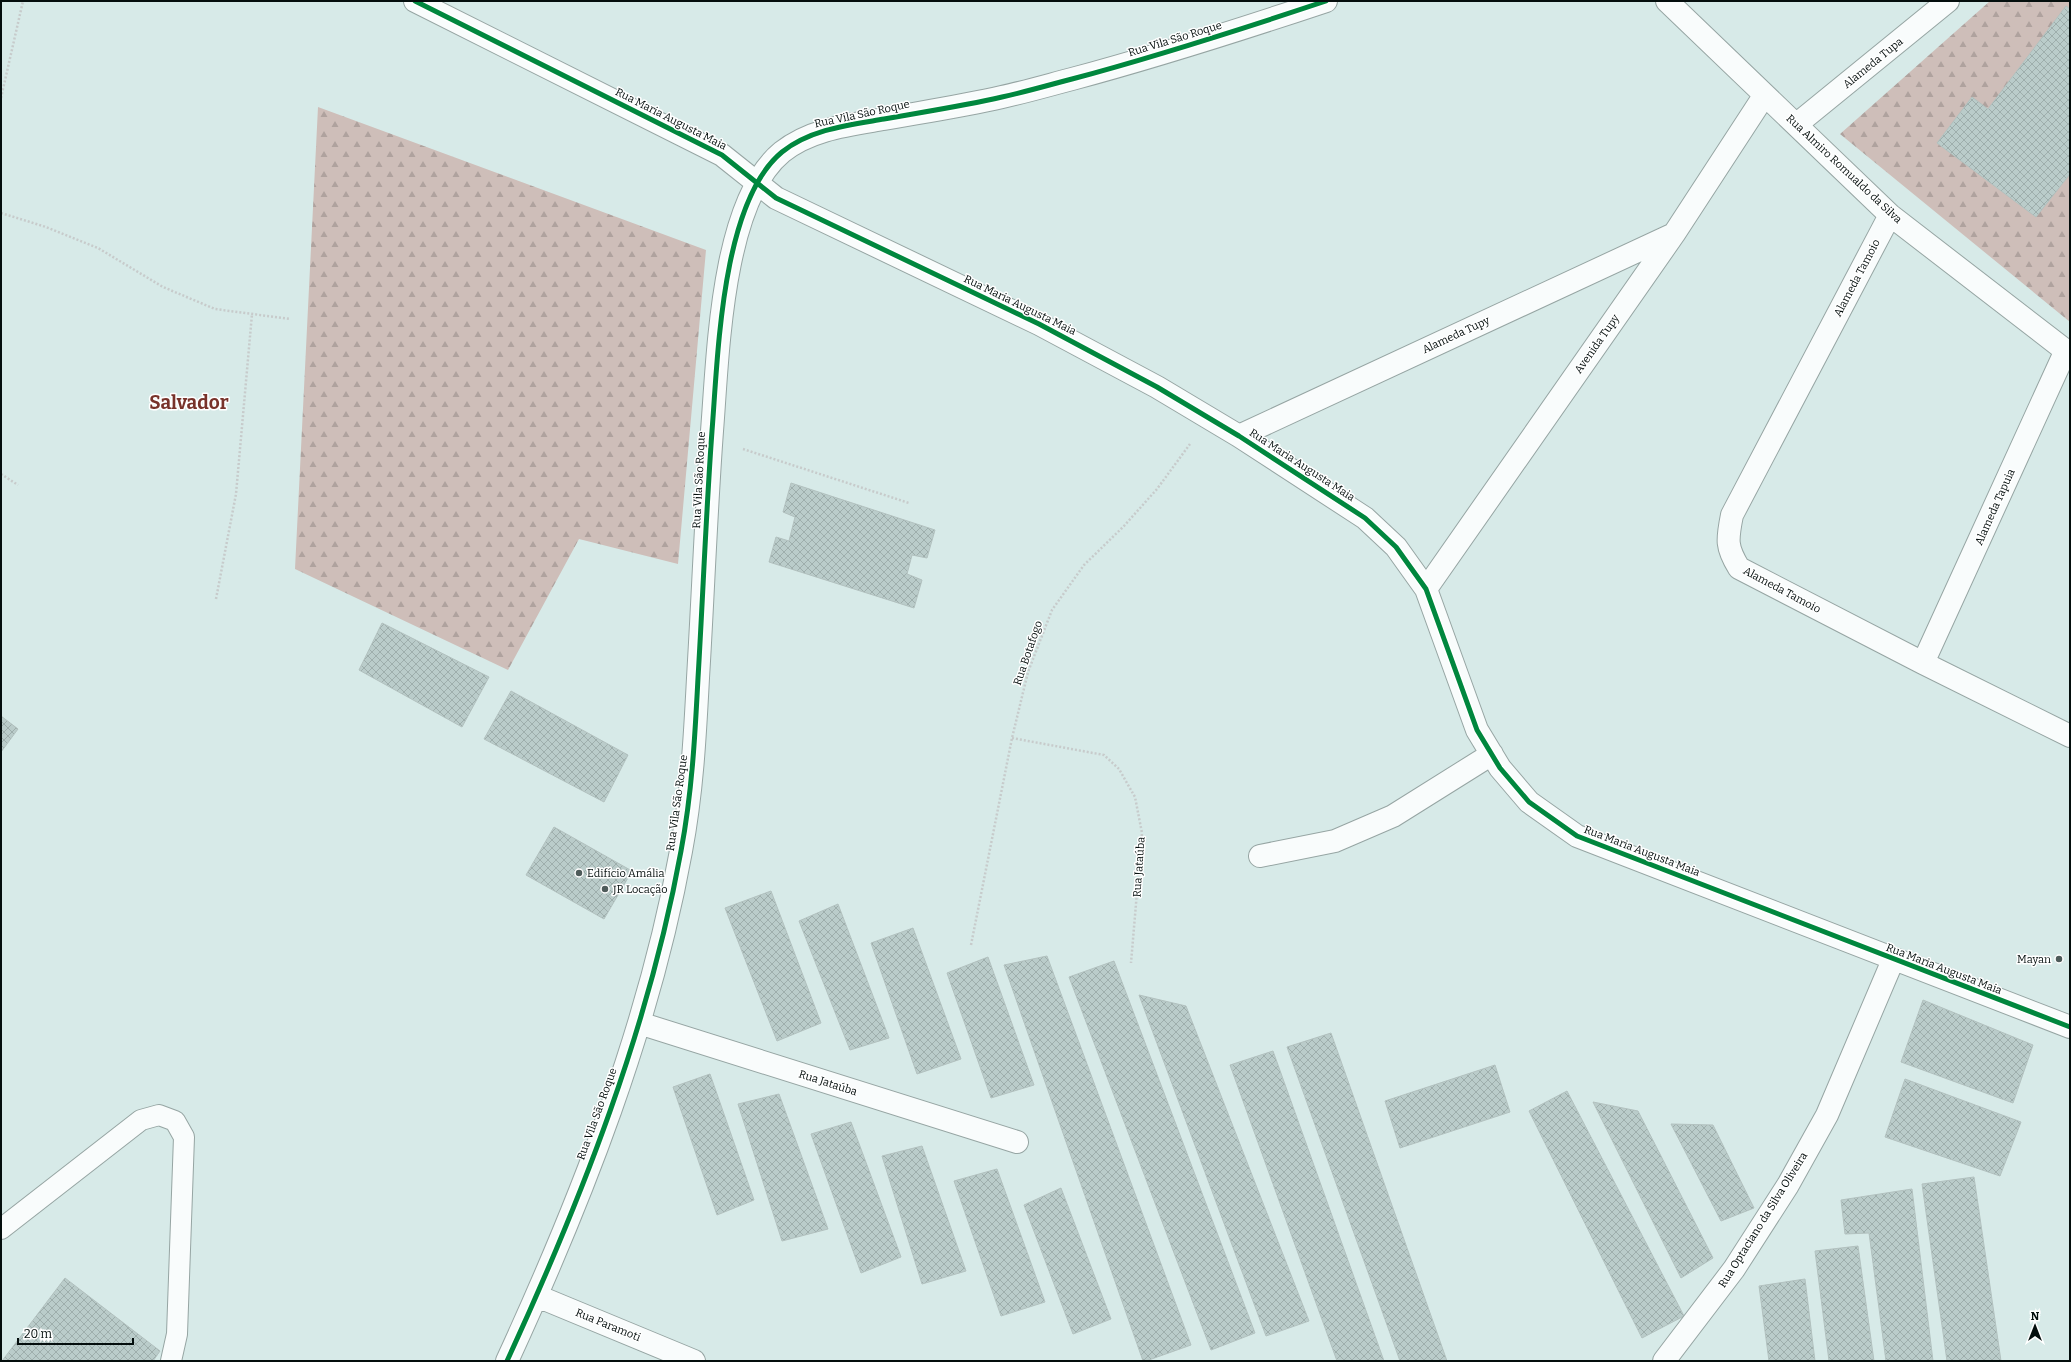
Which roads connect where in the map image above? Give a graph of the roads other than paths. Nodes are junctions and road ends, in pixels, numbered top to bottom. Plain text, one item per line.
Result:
1 (415, 1) edge
2 (1326, 1) edge
3 (1666, 1) edge
4 (1948, 1) edge
5 (1764, 96) junction
6 (1797, 124) junction
7 (757, 181) junction
8 (1890, 216) junction
9 (1674, 234) junction
10 (2068, 352) edge
11 (1239, 436) junction
12 (1426, 589) junction
13 (1923, 663) junction
14 (2070, 736) edge
15 (1492, 754) junction
16 (1260, 856) dead end
17 (1893, 960) junction
18 (639, 1023) junction
19 (2070, 1027) edge
20 (1017, 1142) dead end
21 (1, 1229) edge
22 (537, 1296) junction
23 (683, 1359) edge
24 (171, 1361) edge
25 (507, 1361) edge
26 (1664, 1361) edge

1 - 7 street, Rua Maria Augusta Maia
2 - 7 street, Rua Vila São Roque
3 - 5 street, Rua Almiro Romualdo da Silva
4 - 6 street, Alameda Tupa
5 - 6 street, Rua Almiro Romualdo da Silva
5 - 9 street, Avenida Tupy
6 - 8 street, Rua Almiro Romualdo da Silva
7 - 11 street, Rua Maria Augusta Maia
7 - 18 street, Rua Vila São Roque
8 - 10 street, Rua Almiro Romualdo da Silva
8 - 13 street, Alameda Tamoio
9 - 11 street, Alameda Tupy
9 - 12 street, Avenida Tupy
10 - 13 street, Alameda Tapuia
11 - 12 street, Rua Maria Augusta Maia
12 - 15 street, Rua Maria Augusta Maia
13 - 14 street, Alameda Tamoio
15 - 16 street
15 - 17 street, Rua Maria Augusta Maia
17 - 19 street, Rua Maria Augusta Maia
17 - 26 street, Rua Optaciano da Silva Oliveira
18 - 20 street, Rua Jataúba
18 - 22 street, Rua Vila São Roque
21 - 24 lane
22 - 23 street, Rua Paramoti
22 - 25 street, Rua Vila São Roque

